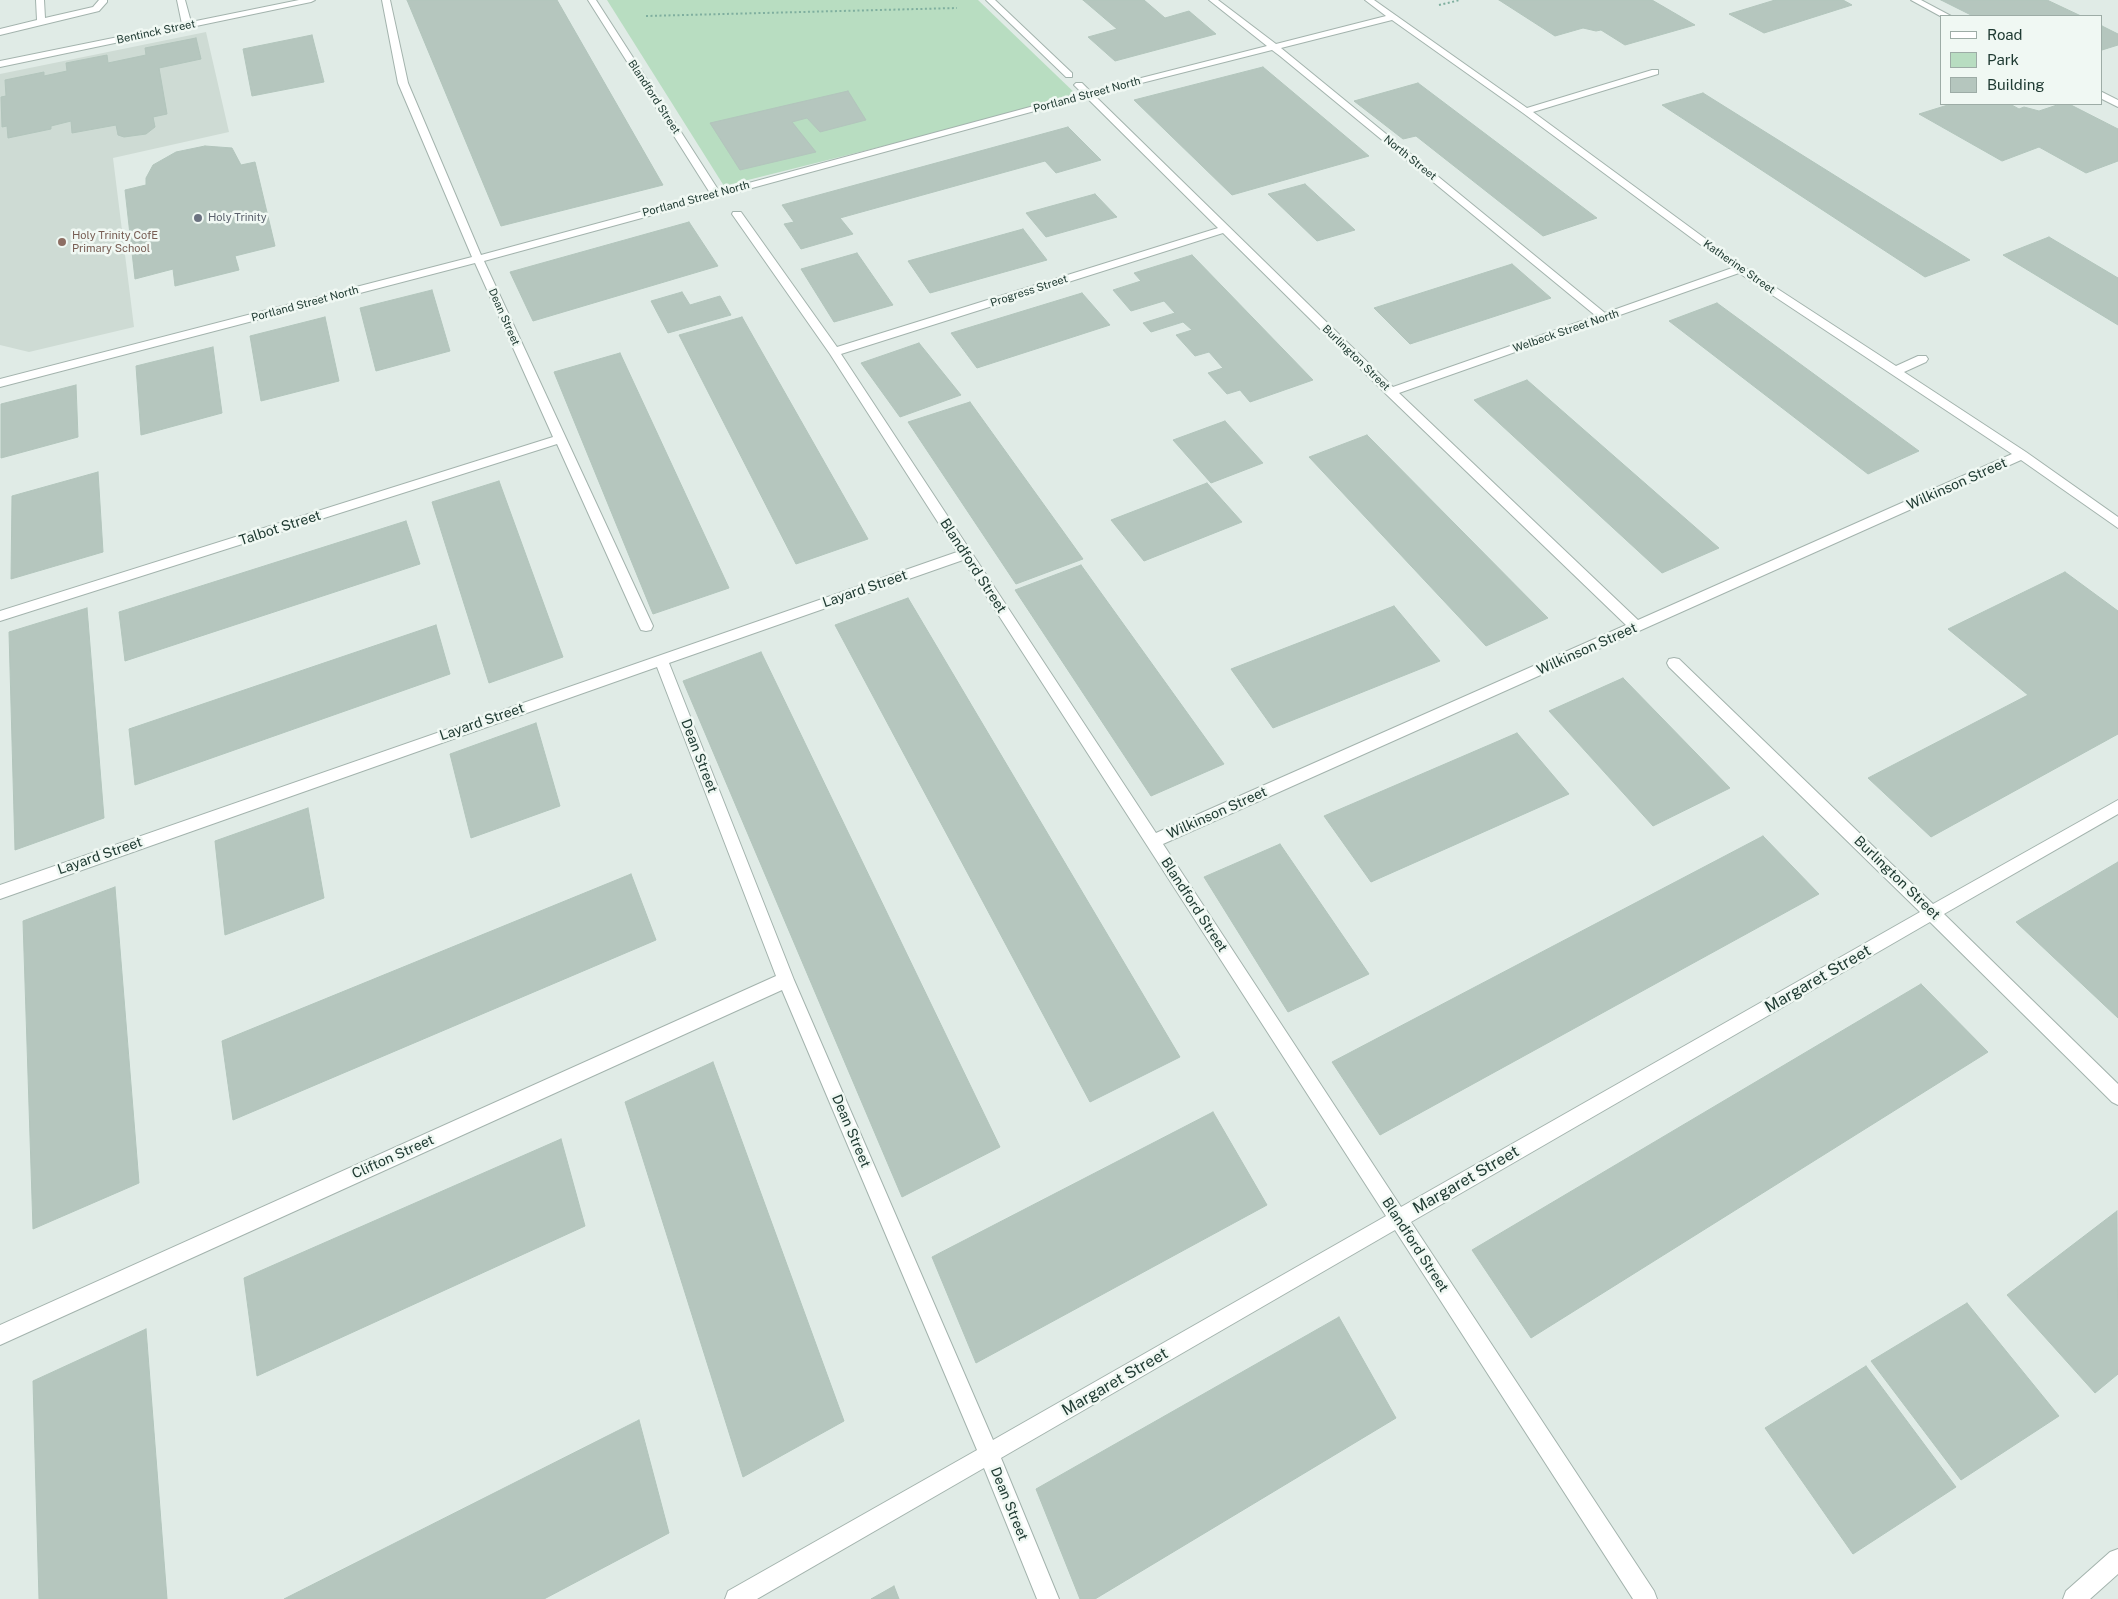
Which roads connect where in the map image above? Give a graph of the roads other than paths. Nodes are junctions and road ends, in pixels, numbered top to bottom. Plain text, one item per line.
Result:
1 (40, 0) edge
2 (103, 0) edge
3 (181, 0) edge
4 (311, 0) edge
5 (386, 0) edge
6 (592, 0) edge
7 (1213, 0) edge
8 (1369, 0) edge
9 (1915, 0) edge
10 (991, 1) edge
11 (1945, 15) edge
12 (1393, 17) junction
13 (40, 21) junction
14 (187, 25) junction
15 (0, 32) edge
16 (1274, 47) junction
17 (0, 64) edge
18 (1655, 72) dead end
19 (1069, 75) dead end
20 (1079, 85) dead end
21 (1088, 94) junction
22 (2103, 96) edge
23 (2118, 104) edge
24 (1526, 111) junction
25 (716, 194) junction
26 (737, 214) dead end
27 (1224, 229) junction
28 (478, 259) junction
29 (1740, 269) junction
30 (1605, 318) junction
31 (834, 352) junction
32 (1922, 359) dead end
33 (1894, 371) junction
34 (0, 383) edge
35 (1391, 392) junction
36 (560, 439) junction
37 (2022, 455) junction
38 (2118, 523) edge
39 (965, 554) junction
40 (0, 616) edge
41 (646, 626) dead end
42 (1636, 627) junction
43 (661, 660) junction
44 (1674, 662) dead end
45 (2118, 806) edge
46 (1152, 842) junction
47 (0, 892) edge
48 (1932, 913) junction
49 (786, 980) junction
50 (2118, 1096) edge
51 (1398, 1220) junction
52 (0, 1335) edge
53 (989, 1454) junction
54 (2118, 1560) edge
55 (736, 1599) edge
56 (1048, 1599) edge
57 (1646, 1599) edge
58 (2074, 1599) edge

1 - 13 street
2 - 13 street
3 - 14 street
4 - 14 street, Bentinck Street
5 - 28 street, Dean Street
6 - 25 street, Blandford Street
7 - 16 street, North Street
8 - 12 street, Katherine Street
9 - 11 street
10 - 19 street
12 - 16 street, Portland Street North
12 - 24 street, Katherine Street
13 - 15 street
14 - 17 street, Bentinck Street
16 - 21 street, Portland Street North
16 - 30 street, North Street
18 - 24 street
20 - 21 street, Burlington Street
21 - 25 street, Portland Street North
21 - 27 street, Burlington Street
22 - 23 street
24 - 29 street, Katherine Street
25 - 28 street, Portland Street North
26 - 31 street, Blandford Street
27 - 31 street, Progress Street
27 - 35 street, Burlington Street
28 - 34 street, Portland Street North
28 - 36 street, Dean Street
29 - 30 street, Welbeck Street North
29 - 33 street, Katherine Street
30 - 35 street, Welbeck Street North
31 - 39 street, Blandford Street
32 - 33 street
33 - 37 street, Katherine Street
35 - 42 street, Burlington Street
36 - 40 street, Talbot Street
36 - 41 street, Dean Street
37 - 38 street, Katherine Street
37 - 42 street, Wilkinson Street
39 - 43 street, Layard Street
39 - 46 street, Blandford Street
42 - 46 street, Wilkinson Street
43 - 47 street, Layard Street
43 - 49 street, Dean Street
44 - 48 street, Burlington Street
45 - 48 street, Margaret Street
46 - 51 street, Blandford Street
48 - 50 street, Burlington Street
48 - 51 street, Margaret Street
49 - 52 street, Clifton Street
49 - 53 street, Dean Street
51 - 53 street, Margaret Street
51 - 57 street, Blandford Street
53 - 55 street, Margaret Street
53 - 56 street, Dean Street
54 - 58 street

